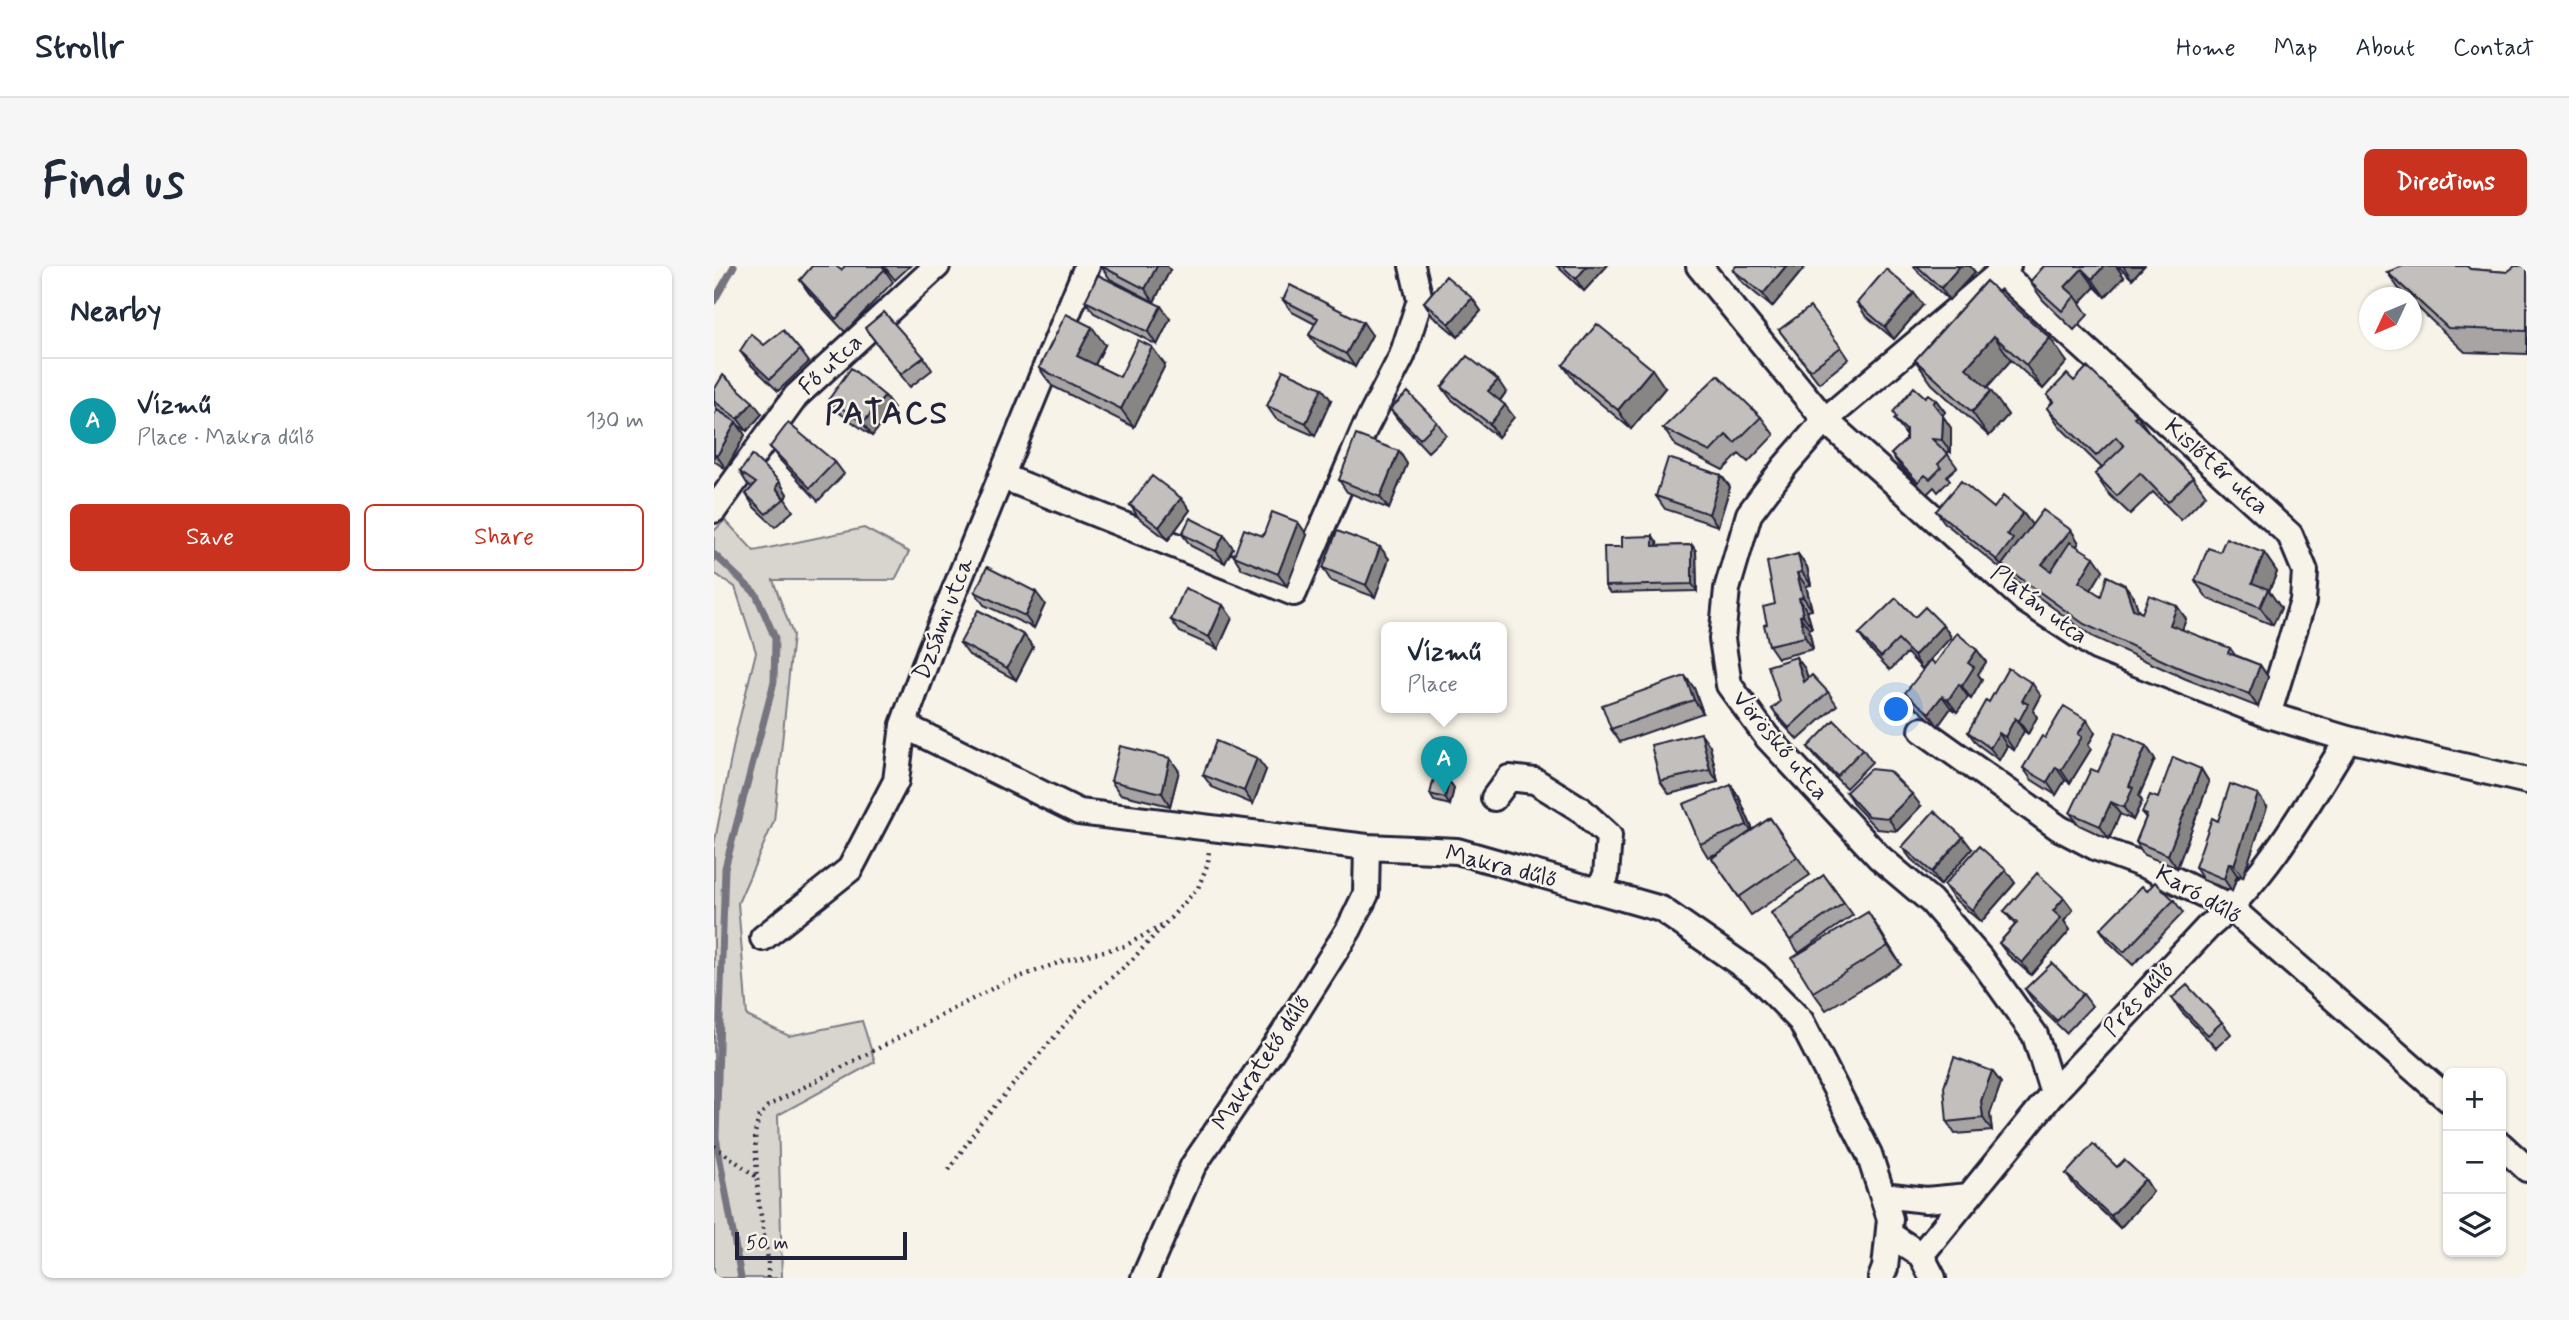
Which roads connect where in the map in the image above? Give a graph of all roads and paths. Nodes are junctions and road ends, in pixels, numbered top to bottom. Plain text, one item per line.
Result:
1 (937, 266) edge
2 (1087, 266) edge
3 (1412, 266) edge
4 (1699, 266) edge
5 (2005, 270) edge
6 (1825, 421) junction
7 (1001, 475) junction
8 (714, 510) edge
9 (2268, 715) junction
10 (903, 725) junction
11 (1922, 730) dead end
12 (2348, 739) junction
13 (2527, 780) edge
14 (1494, 798) dead end
15 (1204, 826) junction
16 (1367, 847) junction
17 (1596, 891) junction
18 (2231, 908) junction
19 (1162, 925) junction
20 (763, 938) dead end
21 (2053, 1093) junction
22 (2443, 1095) edge
23 (716, 1148) edge
24 (2506, 1150) edge
25 (2527, 1169) edge
26 (949, 1170) dead end
27 (757, 1178) junction
28 (1883, 1195) junction
29 (1969, 1196) junction
30 (1889, 1234) junction
31 (1921, 1255) junction
32 (768, 1278) edge
33 (1143, 1278) edge
34 (1881, 1278) edge
35 (1933, 1278) edge

1 - 8 street, Fő utca
2 - 7 street, Dzsámi utca
3 - 7 street
4 - 6 street, Platán utca
5 - 6 street, Vöröskő utca
5 - 9 street, Kislőtér utca
6 - 9 street, Platán utca
6 - 21 street, Vöröskő utca
7 - 10 street, Dzsámi utca
9 - 12 street, Platán utca
10 - 15 street, Makra dűlő
10 - 20 street, Dzsámi utca
11 - 18 street, Karó dűlő
12 - 13 street, Platán utca
12 - 18 street, Prés dűlő
14 - 17 street
15 - 16 street, Makra dűlő
15 - 19 path
16 - 17 street, Makra dűlő
16 - 33 street, Makratető dűlő
17 - 28 street, Makra dűlő
18 - 21 street, Prés dűlő
18 - 22 street, Karó dűlő
19 - 26 path
19 - 27 path
21 - 29 street, Prés dűlő
23 - 27 path
24 - 25 street
27 - 32 path
28 - 29 street
28 - 30 street, Makra dűlő
29 - 31 street, Prés dűlő
30 - 31 street
30 - 34 street, Makra dűlő
31 - 35 street

